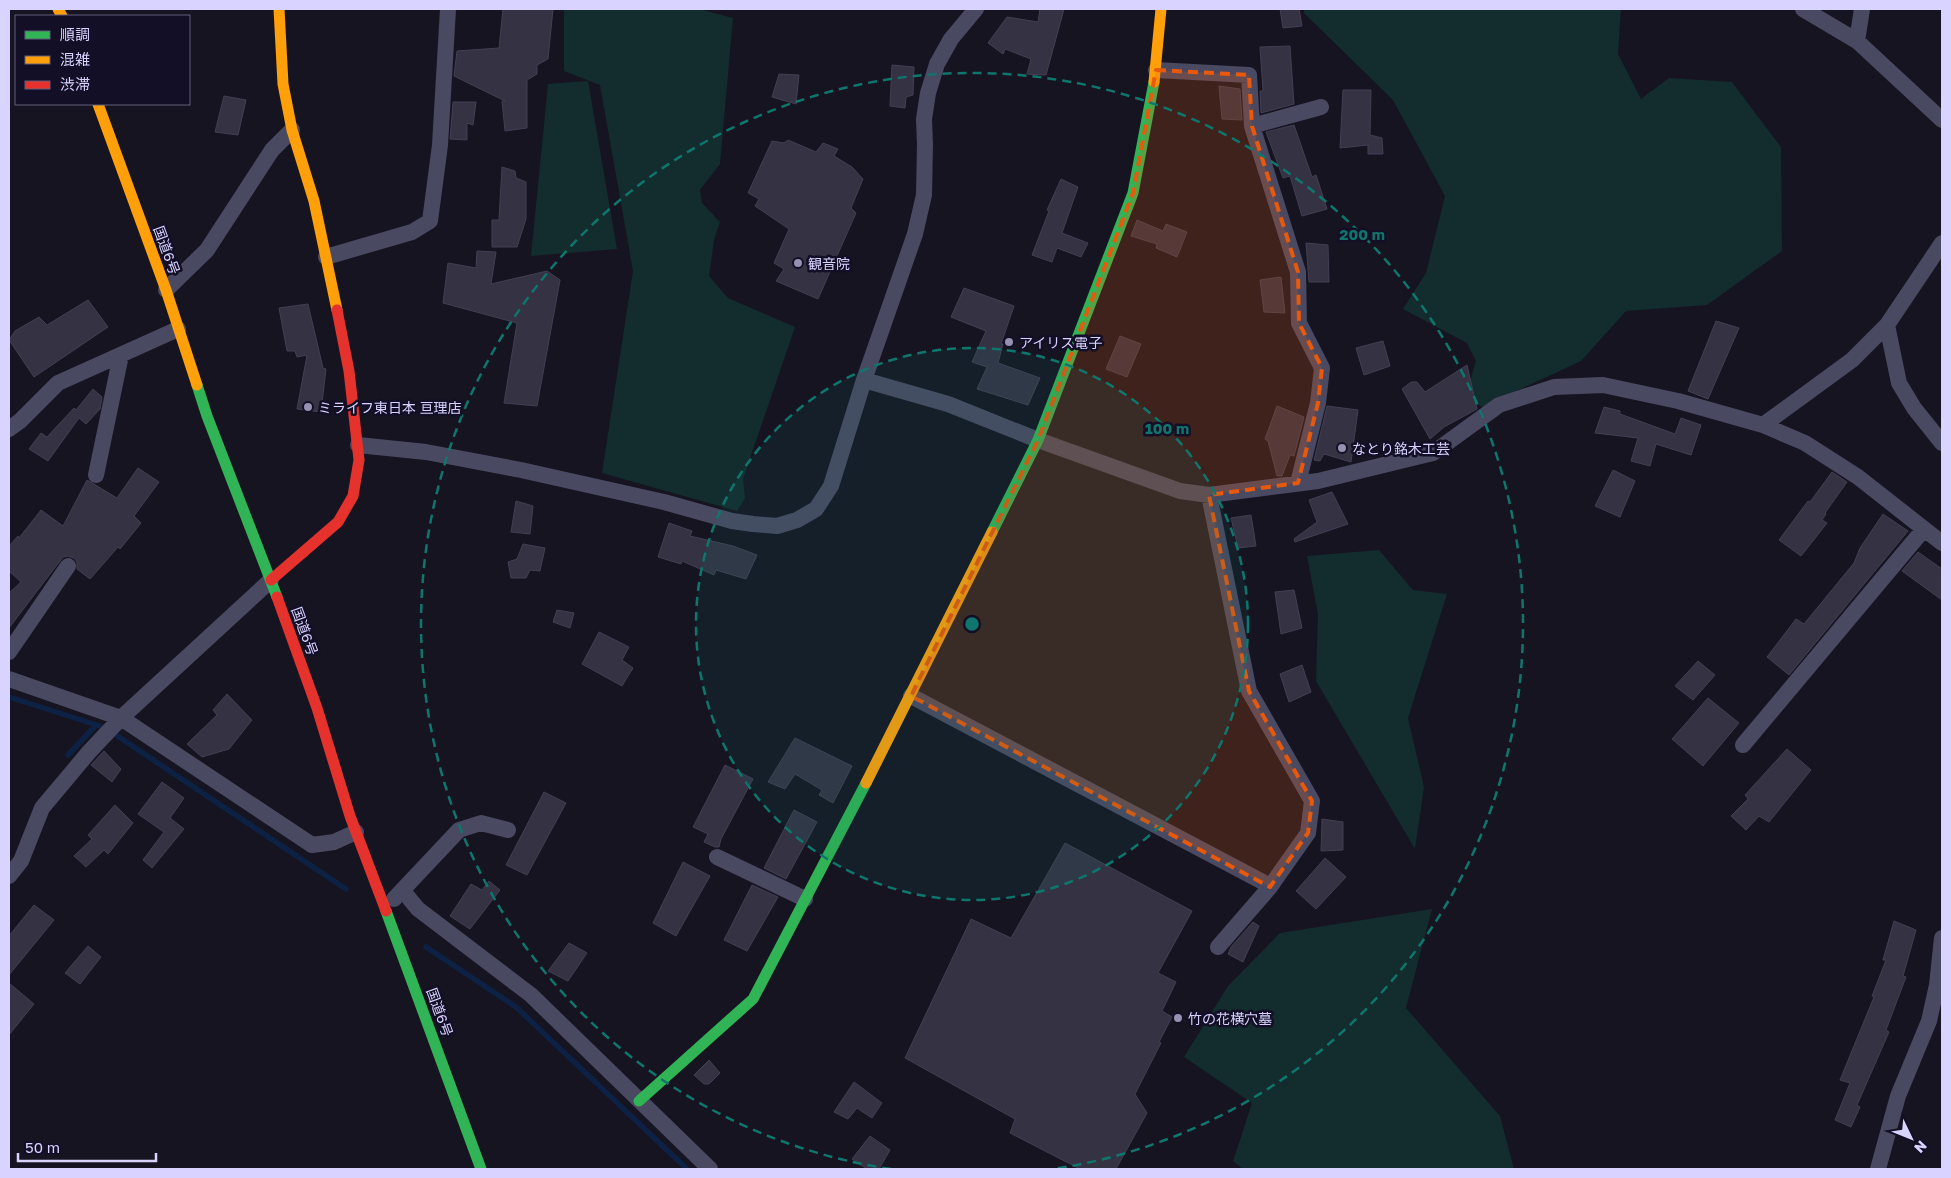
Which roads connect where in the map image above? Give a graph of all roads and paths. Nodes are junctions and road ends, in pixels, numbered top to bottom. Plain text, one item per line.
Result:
1 (278, 9) edge
2 (448, 9) edge
3 (976, 9) edge
4 (1161, 9) edge
5 (1803, 9) edge
6 (1862, 9) edge
7 (1856, 41) junction
8 (1156, 70) junction
9 (98, 105) edge
10 (1321, 107) dead end
11 (1942, 120) edge
12 (1252, 126) junction
13 (292, 130) junction
14 (1942, 243) edge
15 (326, 257) junction
16 (166, 290) junction
17 (1887, 325) junction
18 (178, 329) junction
19 (121, 355) junction
20 (864, 380) junction
21 (1763, 425) junction
22 (9, 429) edge
23 (1038, 440) junction
24 (1942, 443) edge
25 (358, 445) junction
26 (96, 475) dead end
27 (1298, 484) junction
28 (1209, 494) junction
29 (1924, 529) junction
30 (1942, 543) edge
31 (68, 566) dead end
32 (271, 580) junction
33 (9, 652) edge
34 (9, 679) edge
35 (911, 696) junction
36 (121, 718) junction
37 (1743, 745) dead end
38 (508, 830) dead end
39 (356, 832) junction
40 (717, 857) dead end
41 (9, 876) edge
42 (1270, 887) junction
43 (403, 891) junction
44 (805, 899) junction
45 (385, 907) junction
46 (1942, 938) edge
47 (1218, 946) dead end
48 (1940, 978) edge
49 (639, 1102) junction
50 (481, 1169) edge
51 (710, 1169) edge
52 (1878, 1169) edge

1 - 13 main road
2 - 15 street
3 - 20 street
4 - 8 main road
5 - 7 street
6 - 7 street
7 - 11 street
8 - 12 street
8 - 23 main road
9 - 16 main road, 国道6号
10 - 12 street
12 - 27 street
13 - 15 main road
13 - 16 street
14 - 17 street
15 - 25 main road
16 - 18 main road, 国道6号
17 - 21 street
17 - 24 street
18 - 19 street
18 - 32 main road, 国道6号
19 - 22 street
19 - 26 street
20 - 23 street
20 - 25 street
21 - 27 street
21 - 29 street
23 - 28 street
23 - 35 main road
25 - 32 main road
27 - 28 street
28 - 42 street
29 - 30 street
29 - 37 street
31 - 33 street
32 - 36 street
32 - 39 main road, 国道6号
34 - 36 street
35 - 42 street
35 - 44 main road
36 - 39 street
36 - 41 street
38 - 43 street
39 - 45 main road, 国道6号
40 - 44 street
42 - 47 street
43 - 45 street
43 - 49 street
44 - 49 main road
45 - 50 main road, 国道6号
46 - 48 street
48 - 52 street
49 - 51 street

